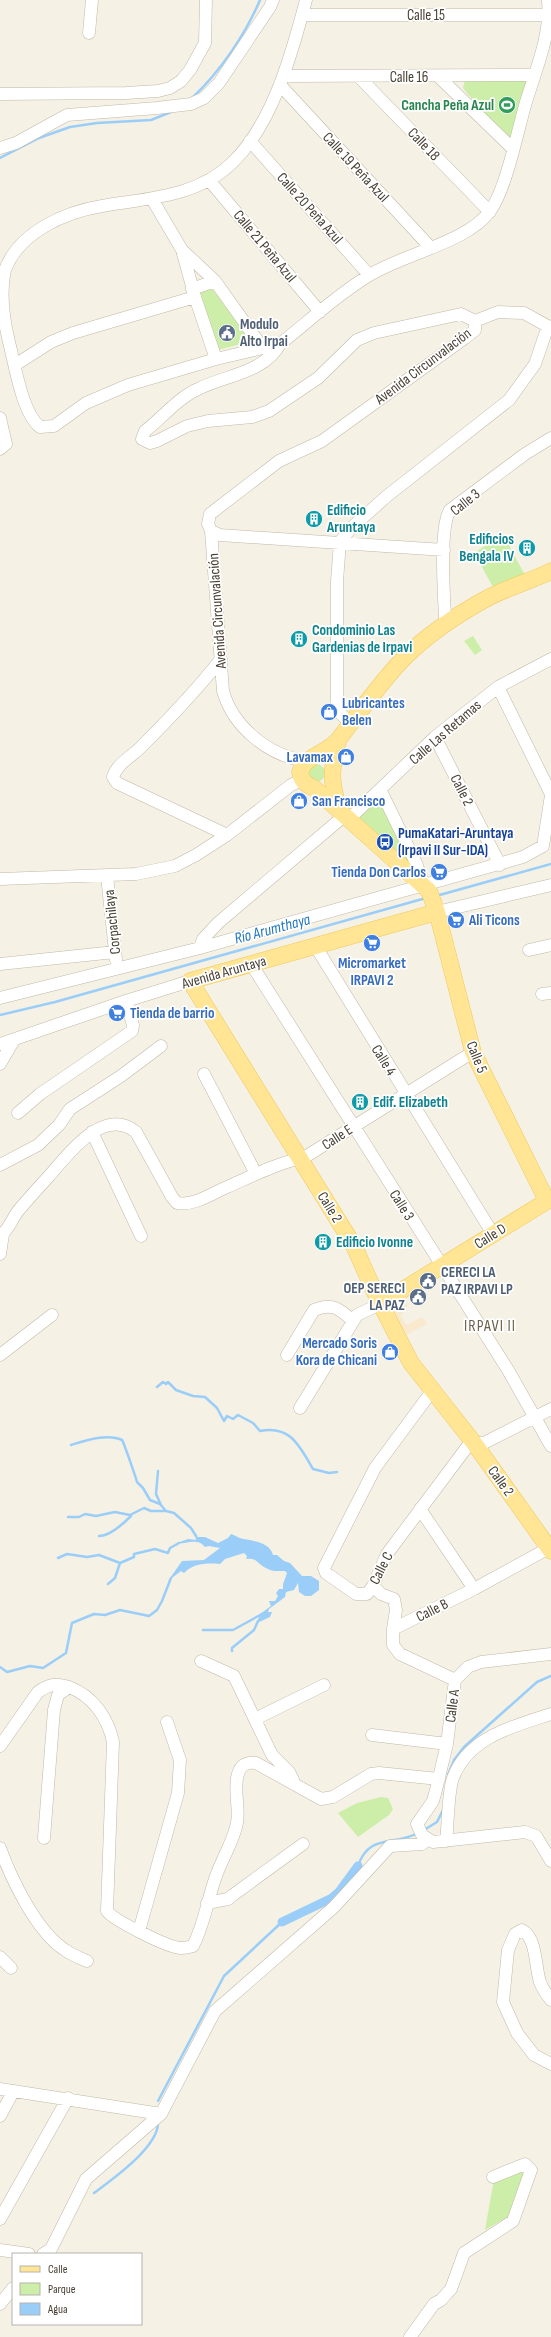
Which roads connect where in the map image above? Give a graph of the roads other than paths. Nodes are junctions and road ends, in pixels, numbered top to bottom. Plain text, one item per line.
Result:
1 (92, 0) edge
2 (206, 0) edge
3 (272, 0) edge
4 (306, 0) edge
5 (548, 0) edge
6 (302, 15) junction
7 (550, 15) junction
8 (89, 33) dead end
9 (534, 75) junction
10 (359, 77) junction
11 (439, 77) junction
12 (282, 81) junction
13 (0, 94) edge
14 (85, 104) junction
15 (250, 142) junction
16 (0, 148) edge
17 (512, 148) junction
18 (209, 180) junction
19 (152, 199) junction
20 (490, 212) junction
21 (431, 248) junction
22 (182, 250) junction
23 (369, 275) junction
24 (215, 281) junction
25 (193, 293) junction
26 (1, 300) edge
27 (320, 312) junction
28 (475, 321) junction
29 (550, 327) edge
30 (280, 344) junction
31 (262, 347) junction
32 (216, 359) junction
33 (15, 365) junction
34 (0, 418) edge
35 (551, 438) edge
36 (0, 449) edge
37 (211, 531) junction
38 (340, 542) junction
39 (444, 550) junction
40 (551, 572) edge
41 (447, 623) junction
42 (221, 659) junction
43 (551, 659) edge
44 (498, 687) junction
45 (350, 723) junction
46 (435, 737) junction
47 (338, 741) junction
48 (310, 760) junction
49 (331, 774) junction
50 (308, 784) junction
51 (381, 791) junction
52 (551, 795) edge
53 (344, 815) junction
54 (227, 835) junction
55 (500, 865) junction
56 (107, 876) junction
57 (0, 879) edge
58 (551, 885) edge
59 (431, 898) junction
60 (551, 945) edge
61 (316, 947) junction
62 (200, 948) junction
63 (529, 950) dead end
64 (115, 952) junction
65 (0, 964) edge
66 (253, 964) junction
67 (118, 967) junction
68 (190, 981) junction
69 (0, 998) edge
70 (126, 1001) junction
71 (14, 1040) junction
72 (0, 1044) edge
73 (161, 1046) dead end
74 (473, 1052) junction
75 (0, 1063) edge
76 (204, 1074) dead end
77 (405, 1094) junction
78 (18, 1113) dead end
79 (353, 1126) junction
80 (92, 1132) junction
81 (299, 1158) junction
82 (0, 1164) edge
83 (256, 1174) junction
84 (550, 1204) edge
85 (493, 1234) junction
86 (2, 1235) edge
87 (140, 1236) dead end
88 (0, 1254) edge
89 (442, 1267) junction
90 (380, 1304) junction
91 (52, 1315) dead end
92 (353, 1321) junction
93 (0, 1355) edge
94 (287, 1355) dead end
95 (432, 1391) junction
96 (300, 1408) dead end
97 (551, 1409) edge
98 (535, 1417) junction
99 (474, 1443) junction
100 (551, 1446) edge
101 (420, 1509) junction
102 (550, 1549) edge
103 (373, 1586) junction
104 (474, 1589) junction
105 (393, 1630) junction
106 (551, 1654) edge
107 (201, 1661) dead end
108 (455, 1680) junction
109 (324, 1685) dead end
110 (69, 1687) junction
111 (551, 1714) edge
112 (255, 1719) junction
113 (167, 1722) dead end
114 (372, 1735) dead end
115 (447, 1744) junction
116 (0, 1746) edge
117 (439, 1778) junction
118 (296, 1784) junction
119 (422, 1834) junction
120 (44, 1838) dead end
121 (446, 1841) junction
122 (303, 1844) dead end
123 (0, 1848) edge
124 (551, 1860) edge
125 (207, 1903) junction
126 (139, 1931) junction
127 (0, 1957) edge
128 (87, 1961) dead end
129 (11, 1968) dead end
130 (551, 2000) edge
131 (551, 2064) edge
132 (0, 2089) edge
133 (13, 2092) junction
134 (68, 2098) junction
135 (161, 2114) junction
136 (0, 2116) edge
137 (493, 2177) dead end
138 (0, 2219) edge
139 (0, 2250) edge
140 (22, 2253) edge
141 (44, 2253) edge
142 (12, 2289) edge
143 (0, 2304) edge
144 (410, 2337) edge

1 - 8 street
2 - 14 street
3 - 14 street
4 - 6 street
5 - 7 street, Avenida Circunvalación
6 - 7 street, Calle 15
6 - 12 street
7 - 9 street, Avenida Circunvalación
9 - 11 street, Calle 16
9 - 17 street, Avenida Circunvalación
10 - 11 street, Calle 16
10 - 12 street, Calle 16
10 - 20 street, Calle 18
11 - 17 street
12 - 15 street
12 - 21 street, Calle 19 Peña Azul
13 - 14 street
14 - 16 street
15 - 18 street
15 - 23 street, Calle 20 Peña Azul
17 - 20 street, Avenida Circunvalación
18 - 19 street
18 - 27 street, Calle 21 Peña Azul
19 - 22 street
19 - 26 street
20 - 21 street, Avenida Circunvalación
21 - 23 street, Avenida Circunvalación
22 - 24 street
22 - 25 street
23 - 27 street, Avenida Circunvalación
24 - 25 street
24 - 31 street
25 - 32 street
25 - 33 street
26 - 33 street
27 - 30 street, Avenida Circunvalación
28 - 29 street
28 - 30 street, Avenida Circunvalación
28 - 37 street, Avenida Circunvalación
29 - 38 street
30 - 31 street
31 - 32 street
32 - 33 street
34 - 36 street
35 - 39 street, Calle 3
37 - 38 street
37 - 42 street, Avenida Circunvalación
38 - 39 street
38 - 45 street
39 - 41 street, Calle 3
40 - 41 main road
41 - 45 main road
42 - 48 street, Avenida Circunvalación
42 - 54 street
43 - 44 street, Calle Las Retamas
44 - 46 street, Calle Las Retamas
44 - 52 street
45 - 47 main road
46 - 51 street, Calle Las Retamas
46 - 55 street, Calle 2
47 - 48 main road
47 - 49 main road
48 - 49 main road
48 - 50 main road
49 - 50 main road
49 - 53 main road
50 - 53 main road
50 - 54 street
51 - 53 street, Calle Las Retamas
51 - 59 street
52 - 55 street
53 - 59 main road
53 - 62 street, Calle Las Retamas
54 - 56 street
55 - 59 street
56 - 57 street
56 - 64 street, Corpachilaya
58 - 59 street
59 - 61 main road, Avenida Aruntaya
59 - 62 street
59 - 74 main road, Calle 5
60 - 63 street
61 - 66 main road, Avenida Aruntaya
61 - 77 street, Calle 4
62 - 67 street
64 - 65 street
64 - 67 street, Corpachilaya
66 - 68 main road, Avenida Aruntaya
66 - 79 street, Calle 3
67 - 69 street
68 - 70 street, Avenida Aruntaya
68 - 81 main road, Calle 2
70 - 71 street, Avenida Aruntaya
70 - 78 street
71 - 72 street, Avenida Aruntaya
71 - 75 street
73 - 82 street
74 - 77 street, Calle E
74 - 84 main road, Calle 5
76 - 83 street
77 - 79 street, Calle E
77 - 85 street, Calle 4
79 - 81 street, Calle E
79 - 89 street, Calle 3
80 - 83 street, Calle E
80 - 86 street
80 - 87 street
81 - 83 street, Calle E
81 - 90 main road, Calle 2
84 - 85 main road, Calle D
85 - 89 main road, Calle D
86 - 88 street
89 - 90 main road, Calle D
89 - 98 street, Calle 3
90 - 92 street, Calle D
90 - 95 main road, Calle 2
91 - 93 street
92 - 94 street
92 - 96 street, Calle D
95 - 99 main road, Calle 2
95 - 103 street, Calle C
97 - 98 street
98 - 99 street
98 - 100 street, Calle 3
99 - 101 street, Calle C
99 - 102 main road, Calle 2
101 - 103 street, Calle C
101 - 104 street
102 - 104 street, Calle B
103 - 105 street
104 - 105 street, Calle B
105 - 108 street
106 - 108 street, Calle A
107 - 112 street
108 - 115 street, Calle A
109 - 112 street
110 - 116 street
110 - 120 street
110 - 126 street
111 - 121 street
112 - 118 street
113 - 126 street
114 - 115 street
115 - 117 street, Calle A
117 - 118 street
117 - 119 street, Calle A
118 - 125 street
119 - 121 street
119 - 135 street
121 - 124 street
122 - 125 street
123 - 128 street
125 - 126 street
127 - 129 street
130 - 131 street
132 - 133 street
133 - 134 street
133 - 136 street
134 - 135 street
134 - 138 street
135 - 141 street
137 - 144 street
139 - 140 street
142 - 143 street

